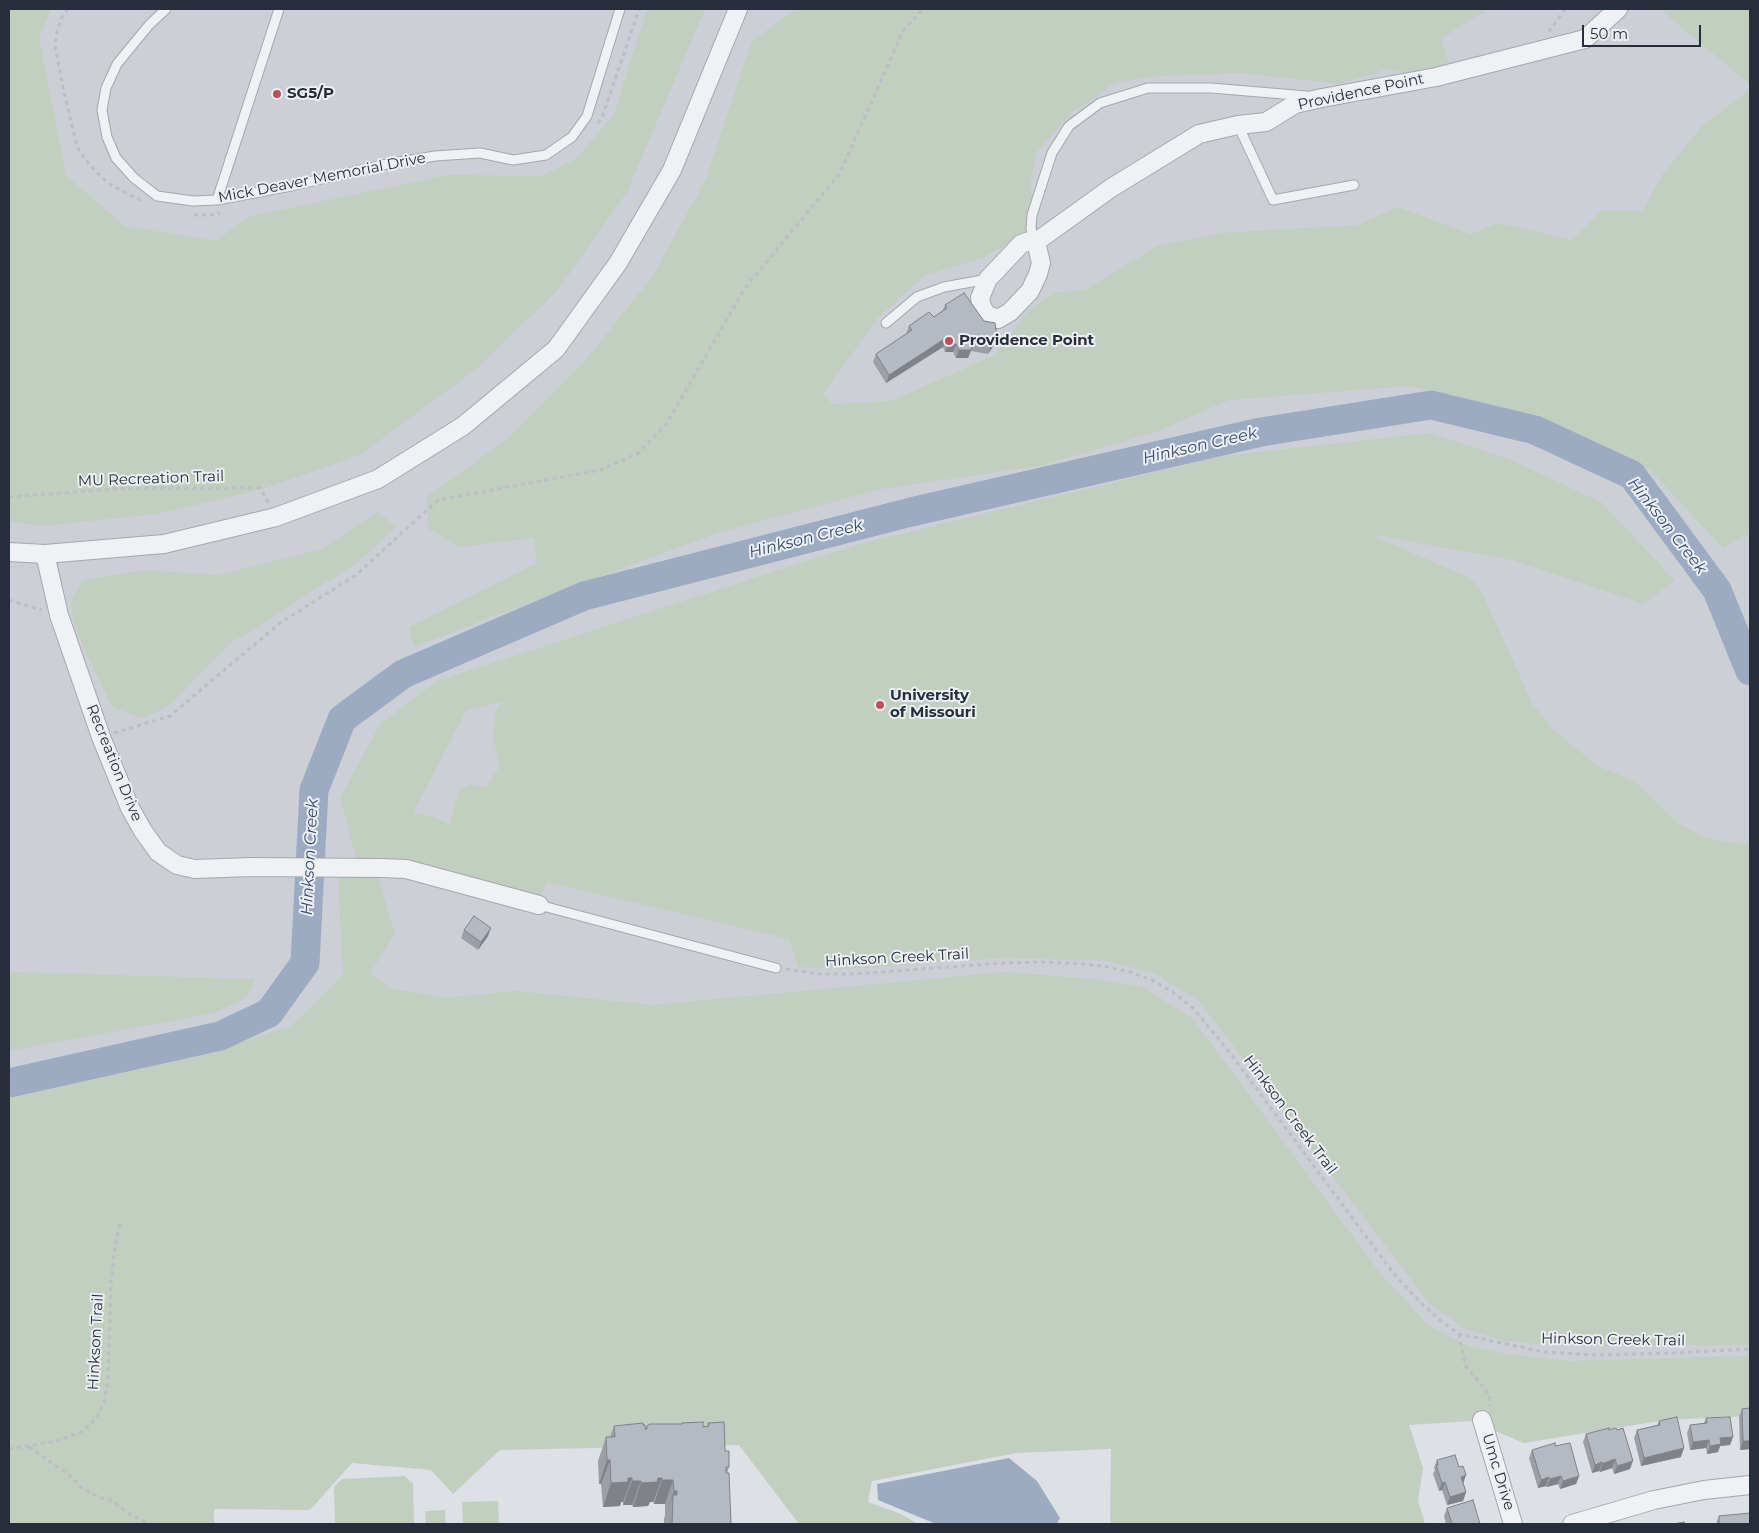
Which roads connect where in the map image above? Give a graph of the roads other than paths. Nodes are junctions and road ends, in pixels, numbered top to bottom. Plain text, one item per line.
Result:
1 (166, 9) edge
2 (279, 9) edge
3 (620, 9) edge
4 (738, 9) edge
5 (1618, 9) edge
6 (1322, 98) junction
7 (1238, 125) junction
8 (1354, 185) dead end
9 (217, 200) junction
10 (1036, 242) junction
11 (988, 279) junction
12 (886, 323) dead end
13 (9, 552) edge
14 (45, 554) junction
15 (539, 905) joint
16 (776, 968) road end
17 (1482, 1420) road end
18 (1750, 1485) edge
19 (1513, 1524) edge
20 (1572, 1524) edge

1 - 9 lane, Mick Deaver Memorial Drive
2 - 9 lane
3 - 9 lane, Mick Deaver Memorial Drive
4 - 14 street
5 - 6 street, Providence Point
6 - 7 street, Providence Point
6 - 10 lane
7 - 8 lane
7 - 10 street, Providence Point
10 - 11 street, Providence Point
10 - 11 street, Providence Point
11 - 12 lane
13 - 14 street
14 - 15 street, Recreation Drive
15 - 16 lane
17 - 19 street, Umc Drive
18 - 20 street

